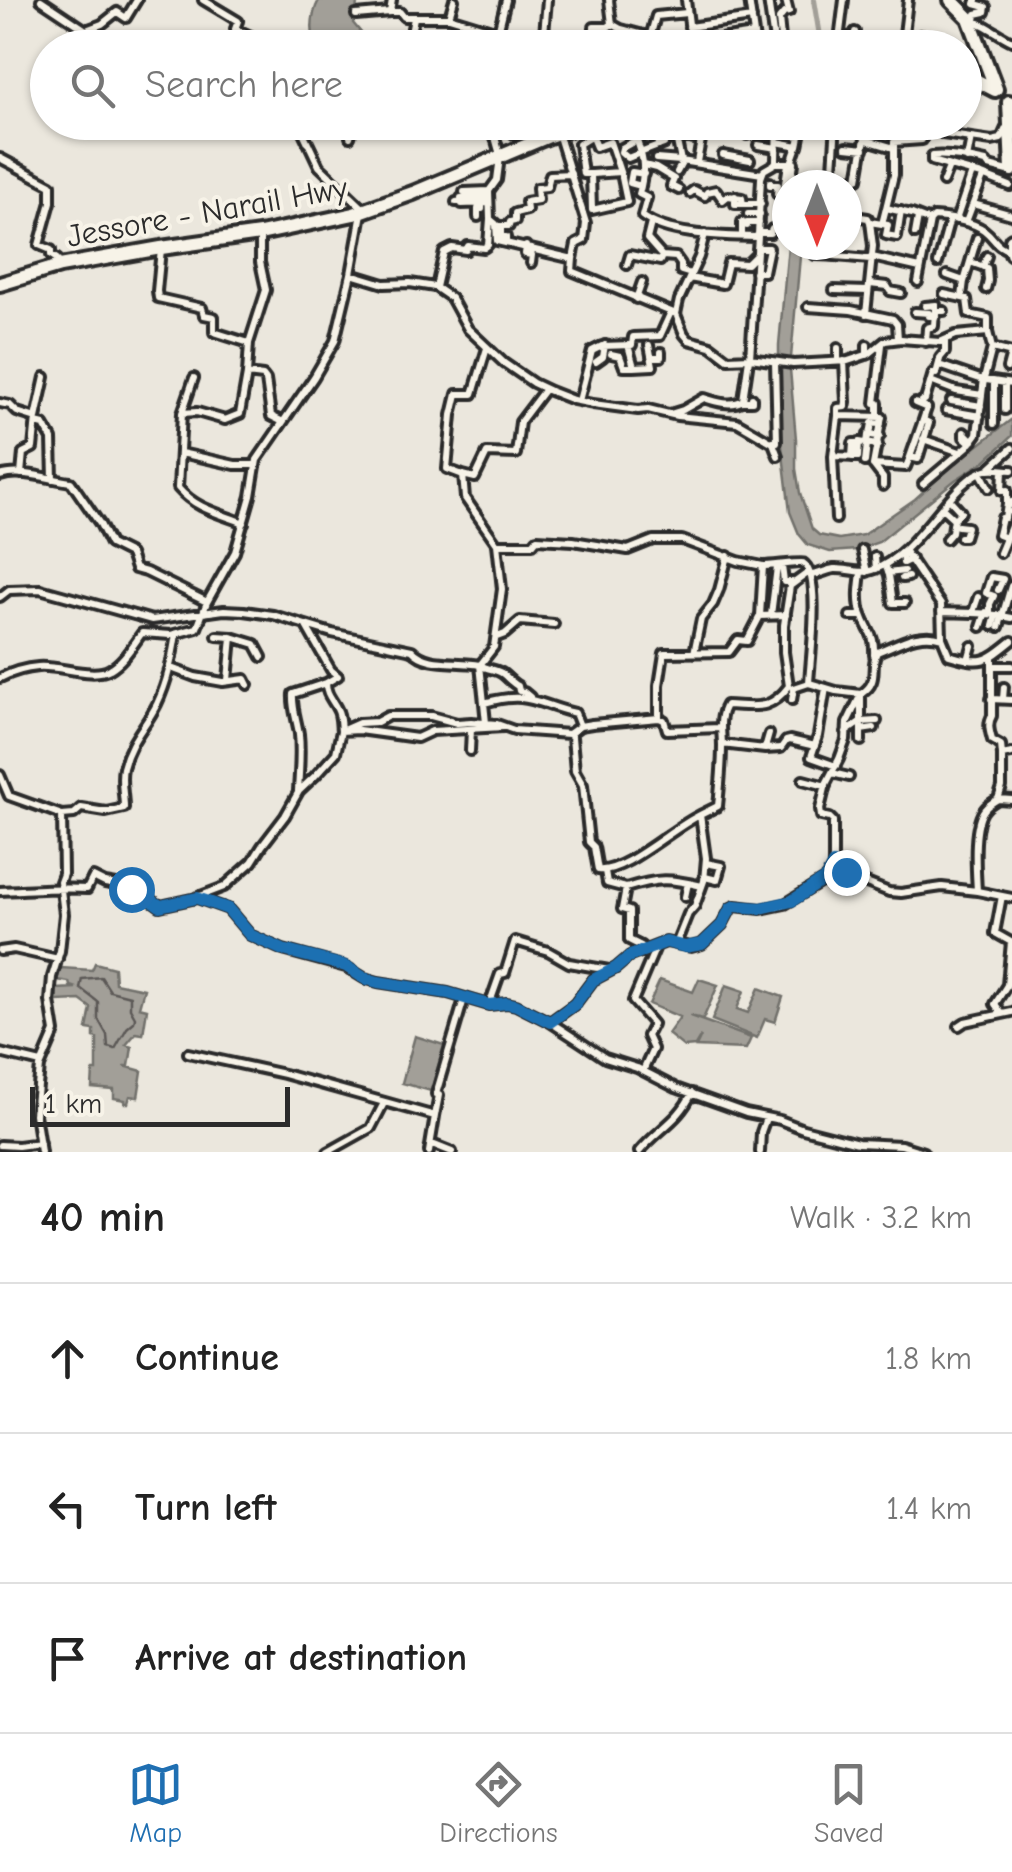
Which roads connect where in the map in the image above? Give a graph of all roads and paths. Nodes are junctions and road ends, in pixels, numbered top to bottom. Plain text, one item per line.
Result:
1 (41, 0) edge
2 (136, 0) edge
3 (392, 0) edge
4 (454, 0) edge
5 (506, 0) edge
6 (547, 0) edge
7 (609, 0) edge
8 (686, 0) edge
9 (749, 0) edge
10 (768, 0) edge
11 (786, 0) edge
12 (844, 0) edge
13 (908, 0) edge
14 (976, 0) edge
15 (208, 1) edge
16 (957, 1) edge
17 (390, 12) junction
18 (688, 13) junction
19 (356, 15) dead end
20 (449, 16) junction
21 (414, 18) junction
22 (752, 18) junction
23 (973, 21) junction
24 (612, 24) junction
25 (689, 26) junction
26 (237, 30) edge
27 (412, 30) edge
28 (486, 30) edge
29 (498, 30) edge
30 (544, 30) edge
31 (594, 30) edge
32 (624, 30) edge
33 (653, 30) edge
34 (690, 30) edge
35 (754, 30) edge
36 (775, 30) edge
37 (779, 30) edge
38 (839, 30) edge
39 (905, 30) edge
40 (977, 30) edge
41 (1012, 42) edge
42 (982, 44) edge
43 (982, 85) edge
44 (1005, 103) edge
45 (982, 139) edge
46 (307, 140) edge
47 (496, 140) edge
48 (528, 140) edge
49 (554, 140) edge
50 (580, 140) edge
51 (592, 140) edge
52 (634, 140) edge
53 (636, 140) edge
54 (659, 140) edge
55 (681, 140) edge
56 (700, 140) edge
57 (772, 140) edge
58 (779, 140) edge
59 (789, 140) edge
60 (799, 140) edge
61 (835, 140) edge
62 (866, 140) edge
63 (870, 140) edge
64 (894, 140) edge
65 (922, 140) edge
66 (971, 140) edge
67 (894, 145) junction
68 (798, 146) junction
69 (596, 147) junction
70 (761, 148) dead end
71 (846, 148) dead end
72 (864, 149) junction
73 (580, 152) junction
74 (642, 152) junction
75 (723, 154) dead end
76 (500, 156) junction
77 (735, 157) junction
78 (0, 158) edge
79 (968, 158) junction
80 (656, 159) dead end
81 (750, 160) dead end
82 (682, 161) junction
83 (697, 162) junction
84 (775, 164) junction
85 (790, 164) junction
86 (949, 166) dead end
87 (733, 168) junction
88 (644, 169) junction
89 (789, 170) edge
90 (794, 170) edge
91 (833, 170) edge
92 (860, 170) edge
93 (1012, 171) edge
94 (620, 172) junction
95 (676, 172) dead end
96 (972, 173) junction
97 (571, 174) junction
98 (587, 174) junction
99 (982, 177) dead end
100 (943, 182) dead end
101 (772, 186) edge
102 (1010, 186) edge
103 (765, 188) junction
104 (640, 190) junction
105 (679, 190) dead end
106 (626, 194) junction
107 (690, 194) dead end
108 (483, 203) junction
109 (973, 204) junction
110 (886, 208) junction
111 (371, 210) junction
112 (901, 211) junction
113 (748, 214) dead end
114 (1012, 216) edge
115 (862, 217) edge
116 (918, 217) junction
117 (490, 218) junction
118 (761, 219) junction
119 (953, 219) junction
120 (930, 220) junction
121 (651, 222) junction
122 (870, 222) junction
123 (966, 222) junction
124 (882, 224) junction
125 (772, 229) edge
126 (260, 234) junction
127 (706, 234) junction
128 (758, 234) junction
129 (915, 234) dead end
130 (742, 236) junction
131 (977, 238) dead end
132 (1012, 240) edge
133 (506, 242) dead end
134 (161, 248) junction
135 (758, 250) junction
136 (1012, 252) edge
137 (922, 255) junction
138 (662, 256) junction
139 (987, 256) dead end
140 (862, 258) edge
141 (872, 258) junction
142 (573, 259) junction
143 (625, 260) dead end
144 (854, 260) edge
145 (970, 262) junction
146 (60, 266) junction
147 (984, 266) junction
148 (920, 268) junction
149 (853, 271) dead end
150 (755, 272) junction
151 (351, 274) junction
152 (947, 275) dead end
153 (690, 276) junction
154 (642, 282) dead end
155 (918, 282) dead end
156 (964, 282) junction
157 (0, 284) edge
158 (436, 287) junction
159 (869, 288) junction
160 (986, 289) dead end
161 (834, 290) dead end
162 (901, 293) dead end
163 (944, 294) dead end
164 (962, 297) junction
165 (636, 299) junction
166 (926, 306) dead end
167 (808, 307) dead end
168 (915, 312) dead end
169 (938, 312) junction
170 (674, 313) junction
171 (866, 314) junction
172 (988, 332) junction
173 (898, 339) junction
174 (945, 341) junction
175 (926, 342) junction
176 (249, 343) junction
177 (867, 344) dead end
178 (628, 345) junction
179 (650, 345) dead end
180 (882, 345) junction
181 (605, 346) junction
182 (487, 348) junction
183 (838, 348) dead end
184 (992, 348) junction
185 (661, 352) dead end
186 (1012, 353) edge
187 (611, 354) dead end
188 (750, 356) junction
189 (652, 357) junction
190 (869, 357) junction
191 (841, 361) junction
192 (941, 361) junction
193 (596, 362) dead end
194 (776, 362) junction
195 (634, 366) junction
196 (1007, 368) dead end
197 (247, 374) junction
198 (45, 377) dead end
199 (194, 378) dead end
200 (984, 379) junction
201 (934, 382) dead end
202 (994, 382) junction
203 (1008, 384) edge
204 (545, 389) junction
205 (982, 396) junction
206 (752, 398) dead end
207 (742, 400) dead end
208 (1008, 400) edge
209 (579, 401) junction
210 (951, 401) dead end
211 (0, 402) edge
212 (980, 406) junction
213 (946, 410) dead end
214 (1005, 410) dead end
215 (182, 413) junction
216 (667, 413) junction
217 (838, 416) junction
218 (980, 416) junction
219 (923, 419) junction
220 (36, 420) junction
221 (880, 421) junction
222 (283, 422) junction
223 (994, 424) dead end
224 (871, 440) junction
225 (773, 441) dead end
226 (926, 442) junction
227 (1012, 448) edge
228 (960, 452) junction
229 (182, 453) junction
230 (778, 456) dead end
231 (833, 456) junction
232 (910, 457) junction
233 (869, 463) junction
234 (256, 465) junction
235 (1008, 470) edge
236 (985, 471) junction
237 (21, 474) junction
238 (463, 475) junction
239 (0, 476) edge
240 (54, 479) junction
241 (924, 484) dead end
242 (883, 486) dead end
243 (989, 488) dead end
244 (950, 500) junction
245 (942, 508) junction
246 (1009, 513) edge
247 (836, 518) dead end
248 (244, 523) junction
249 (957, 526) junction
250 (946, 539) dead end
251 (497, 544) junction
252 (862, 550) dead end
253 (903, 551) junction
254 (1000, 553) dead end
255 (728, 556) junction
256 (874, 557) dead end
257 (885, 564) junction
258 (762, 566) junction
259 (780, 566) junction
260 (930, 566) dead end
261 (919, 570) junction
262 (868, 571) junction
263 (906, 571) junction
264 (811, 573) junction
265 (888, 573) junction
266 (797, 582) junction
267 (1011, 586) edge
268 (998, 590) dead end
269 (978, 596) dead end
270 (0, 597) edge
271 (207, 602) junction
272 (904, 606) dead end
273 (204, 612) junction
274 (942, 612) junction
275 (975, 614) junction
276 (994, 614) junction
277 (771, 615) junction
278 (786, 615) junction
279 (760, 616) junction
280 (850, 616) dead end
281 (862, 616) junction
282 (1012, 618) edge
283 (554, 624) dead end
284 (306, 625) junction
285 (982, 627) dead end
286 (996, 627) dead end
287 (176, 634) junction
288 (217, 636) dead end
289 (232, 638) junction
290 (496, 638) junction
291 (942, 638) junction
292 (1012, 641) edge
293 (972, 646) dead end
294 (1002, 649) junction
295 (694, 653) junction
296 (874, 656) junction
297 (262, 657) dead end
298 (968, 660) junction
299 (992, 662) junction
300 (480, 665) junction
301 (1001, 666) junction
302 (1012, 666) edge
303 (171, 668) junction
304 (0, 678) edge
305 (228, 680) junction
306 (326, 683) junction
307 (809, 683) junction
308 (999, 684) junction
309 (248, 685) dead end
310 (791, 687) junction
311 (826, 688) junction
312 (861, 694) junction
313 (531, 698) junction
314 (991, 699) junction
315 (792, 700) dead end
316 (1008, 700) edge
317 (484, 704) junction
318 (659, 718) junction
319 (486, 723) junction
320 (875, 724) dead end
321 (580, 726) junction
322 (860, 726) junction
323 (504, 727) dead end
324 (720, 728) junction
325 (471, 729) junction
326 (341, 731) junction
327 (846, 732) junction
328 (569, 734) junction
329 (769, 734) dead end
330 (861, 741) dead end
331 (722, 744) junction
332 (815, 746) junction
333 (765, 749) junction
334 (470, 752) dead end
335 (1012, 752) edge
336 (1002, 755) junction
337 (850, 762) dead end
338 (836, 766) junction
339 (0, 774) edge
340 (849, 777) dead end
341 (803, 780) dead end
342 (826, 786) junction
343 (298, 792) junction
344 (998, 798) junction
345 (1012, 800) edge
346 (62, 815) junction
347 (700, 815) junction
348 (706, 863) junction
349 (833, 864) junction
350 (606, 872) junction
351 (704, 876) junction
352 (684, 882) junction
353 (702, 886) junction
354 (60, 887) junction
355 (626, 888) junction
356 (0, 891) edge
357 (976, 891) junction
358 (682, 894) dead end
359 (1002, 896) junction
360 (197, 898) junction
361 (1012, 898) edge
362 (645, 937) dead end
363 (676, 944) junction
364 (649, 947) junction
365 (0, 951) edge
366 (58, 959) junction
367 (610, 970) junction
368 (464, 999) junction
369 (489, 1005) junction
370 (1012, 1012) edge
371 (1002, 1014) junction
372 (550, 1022) junction
373 (959, 1026) dead end
374 (0, 1053) edge
375 (188, 1053) dead end
376 (41, 1064) junction
377 (643, 1071) junction
378 (692, 1093) junction
379 (384, 1103) junction
380 (435, 1116) junction
381 (766, 1118) junction
382 (0, 1145) edge
383 (40, 1148) edge
384 (431, 1148) edge
385 (328, 1152) edge
386 (452, 1152) edge
387 (639, 1152) edge
388 (760, 1152) edge
389 (923, 1152) edge

1 - 2 street
3 - 17 street
4 - 20 street
5 - 29 street
6 - 30 street
7 - 24 street
8 - 18 street
9 - 22 street
10 - 36 street
11 - 37 street
12 - 38 street
13 - 39 street
14 - 23 street
15 - 26 street
16 - 23 highway
17 - 19 street
17 - 21 street
18 - 25 street
18 - 33 street
20 - 21 street
20 - 28 street
21 - 27 street
22 - 25 street
22 - 35 street
23 - 40 highway
23 - 41 street
24 - 31 street
24 - 32 street
25 - 34 street
42 - 44 highway
43 - 44 highway
44 - 45 street
44 - 93 highway
46 - 111 street
47 - 76 street
48 - 76 highway, Jessore - Narail Hwy
49 - 97 street
50 - 73 street
51 - 69 street
52 - 74 street
53 - 74 street
54 - 74 street
55 - 82 street
56 - 83 street
57 - 70 street
58 - 84 street
59 - 68 street
60 - 68 street
61 - 91 street
62 - 72 street
63 - 67 street
64 - 67 street
65 - 67 street
66 - 79 street
67 - 110 street
68 - 85 street
69 - 73 street
69 - 94 street
71 - 72 street
72 - 92 street
73 - 98 street
74 - 88 street
75 - 77 street
76 - 108 street
76 - 111 highway, Jessore - Narail Hwy
77 - 81 street
77 - 87 street
78 - 146 street
79 - 93 street
79 - 96 street
80 - 82 street
82 - 83 street
82 - 95 street
83 - 87 street
84 - 85 street
84 - 103 street
85 - 89 street
85 - 90 street
86 - 100 street
87 - 103 street
88 - 104 street
88 - 105 street
94 - 98 street
94 - 106 street
96 - 102 street
96 - 119 street
97 - 98 street
97 - 133 street
97 - 142 street
98 - 106 street
99 - 109 street
101 - 103 street
103 - 107 street
103 - 118 street
104 - 106 street
104 - 121 street
108 - 108 street
108 - 117 street
109 - 114 street
109 - 123 street
110 - 112 street
110 - 124 street
111 - 126 highway, Jessore - Narail Hwy
111 - 151 street
112 - 116 street
112 - 124 street
113 - 118 street
115 - 122 street
116 - 120 street
116 - 129 street
117 - 142 street
117 - 158 street
118 - 128 street
118 - 130 street
119 - 120 street
119 - 123 street
119 - 137 street
120 - 137 street
121 - 127 street
121 - 138 street
122 - 124 street
122 - 141 street
123 - 136 street
125 - 128 street
126 - 134 highway, Jessore - Narail Hwy
126 - 176 street
127 - 130 street
127 - 153 street
128 - 130 street
128 - 135 street
131 - 145 street
132 - 136 highway
134 - 146 highway, Jessore - Narail Hwy
134 - 176 street
135 - 150 street
135 - 150 street
135 - 153 street
137 - 148 street
138 - 143 street
138 - 153 street
139 - 147 street
140 - 141 street
141 - 148 street
141 - 159 street
142 - 165 street
144 - 149 street
145 - 147 street
145 - 156 street
146 - 157 highway, Jessore - Narail Hwy
147 - 160 street
148 - 155 street
150 - 188 street
151 - 158 street
151 - 222 street
152 - 156 street
153 - 170 street
154 - 165 street
156 - 164 street
158 - 182 street
159 - 161 street
159 - 162 street
159 - 171 street
163 - 164 street
164 - 172 street
165 - 170 street
166 - 169 street
167 - 171 street
168 - 169 street
169 - 175 street
170 - 178 street
170 - 188 street
171 - 173 street
172 - 174 street
172 - 184 street
173 - 175 street
173 - 180 street
174 - 175 street
174 - 192 street
176 - 197 street
177 - 190 street
178 - 181 street
178 - 195 street
179 - 189 street
180 - 190 street
180 - 221 street
181 - 193 street
181 - 209 street
182 - 204 street
182 - 238 street
183 - 191 street
184 - 186 street
184 - 200 street
185 - 189 street
186 - 196 street
187 - 195 street
188 - 194 street
188 - 216 street
189 - 195 street
190 - 191 street
191 - 194 street
191 - 217 street
192 - 200 street
192 - 219 street
194 - 225 street
197 - 215 street
197 - 222 street
198 - 220 street
199 - 215 street
200 - 202 street
200 - 205 street
201 - 205 street
202 - 203 street
202 - 223 street
203 - 208 street
204 - 209 street
204 - 238 street
205 - 212 street
206 - 207 street
208 - 214 street
209 - 216 street
210 - 212 street
211 - 220 street
212 - 218 street
213 - 218 street
215 - 229 street
216 - 230 street
217 - 221 street
217 - 231 street
218 - 228 street
219 - 226 street
219 - 232 street
220 - 237 street
220 - 240 street
221 - 224 street
222 - 234 street
224 - 231 street
224 - 233 street
226 - 228 street
226 - 232 street
227 - 236 street
228 - 241 street
229 - 234 street
229 - 248 street
231 - 247 street
232 - 233 street
233 - 242 street
234 - 248 street
235 - 236 street
235 - 246 street
236 - 243 street
236 - 244 street
237 - 239 street
237 - 240 street
238 - 251 street
240 - 271 street
244 - 245 street
244 - 249 street
245 - 249 street
245 - 253 street
246 - 254 street
248 - 271 street
249 - 250 street
251 - 255 street
251 - 290 street
252 - 262 street
253 - 257 street
253 - 263 street
255 - 258 street
255 - 295 street
256 - 262 street
257 - 262 street
257 - 265 street
258 - 259 street
258 - 279 street
259 - 264 street
259 - 266 street
259 - 277 street
260 - 261 street
261 - 263 street
261 - 274 street
262 - 264 street
262 - 281 street
263 - 265 street
264 - 266 street
264 - 307 street
265 - 272 street
266 - 278 street
267 - 276 street
268 - 276 street
269 - 275 street
270 - 273 street
271 - 273 street
273 - 284 street
273 - 287 street
274 - 275 street
274 - 291 street
275 - 276 street
276 - 282 street
276 - 285 street
276 - 286 street
277 - 278 street
277 - 279 street
278 - 310 street
279 - 295 street
280 - 281 street
281 - 296 street
283 - 290 street
284 - 300 street
284 - 306 street
287 - 303 street
287 - 304 street
288 - 289 street
289 - 297 street
289 - 305 street
290 - 300 street
291 - 296 street
291 - 298 street
292 - 294 street
293 - 298 street
294 - 299 street
294 - 301 street
295 - 318 street
296 - 312 street
298 - 299 street
299 - 301 street
299 - 308 street
300 - 313 street
300 - 317 street
301 - 302 street
303 - 305 street
303 - 346 street
305 - 309 street
306 - 326 street
306 - 343 street
307 - 310 street
307 - 311 street
308 - 314 street
308 - 316 street
310 - 315 street
310 - 324 street
311 - 312 street
311 - 332 street
312 - 322 street
312 - 327 street
313 - 317 street
313 - 321 street
314 - 316 street
314 - 336 street
317 - 319 street
318 - 321 street
318 - 324 street
319 - 326 street
319 - 328 street
320 - 322 street
321 - 328 street
322 - 327 street
322 - 330 street
323 - 325 street
324 - 331 street
325 - 326 street
325 - 334 street
326 - 343 street
327 - 338 street
328 - 350 street
329 - 333 street
331 - 333 street
331 - 347 street
332 - 333 street
332 - 338 street
335 - 336 street
336 - 344 street
337 - 338 street
338 - 340 street
338 - 342 street
339 - 346 street
341 - 342 street
342 - 349 street
343 - 360 street
344 - 345 street
344 - 357 street
346 - 354 street
347 - 348 street
347 - 350 street
348 - 351 street
348 - 351 street
349 - 357 street
349 - 363 street
350 - 355 street
351 - 353 street
352 - 353 street
352 - 355 street
352 - 358 street
353 - 363 street
354 - 356 street
354 - 360 street
354 - 366 street
355 - 364 street
357 - 359 street
359 - 361 street
359 - 371 street
360 - 368 street
362 - 364 street
363 - 364 street
364 - 367 street
364 - 377 street
365 - 366 street
366 - 376 street
367 - 369 street
367 - 372 street
368 - 369 street
368 - 380 street
369 - 372 street
370 - 371 street
371 - 373 street
372 - 377 street
374 - 376 street
375 - 379 street
376 - 383 street
377 - 378 street
378 - 381 street
378 - 387 street
379 - 380 street
379 - 385 street
380 - 384 street
381 - 388 street
381 - 389 street
382 - 383 street
384 - 386 street

